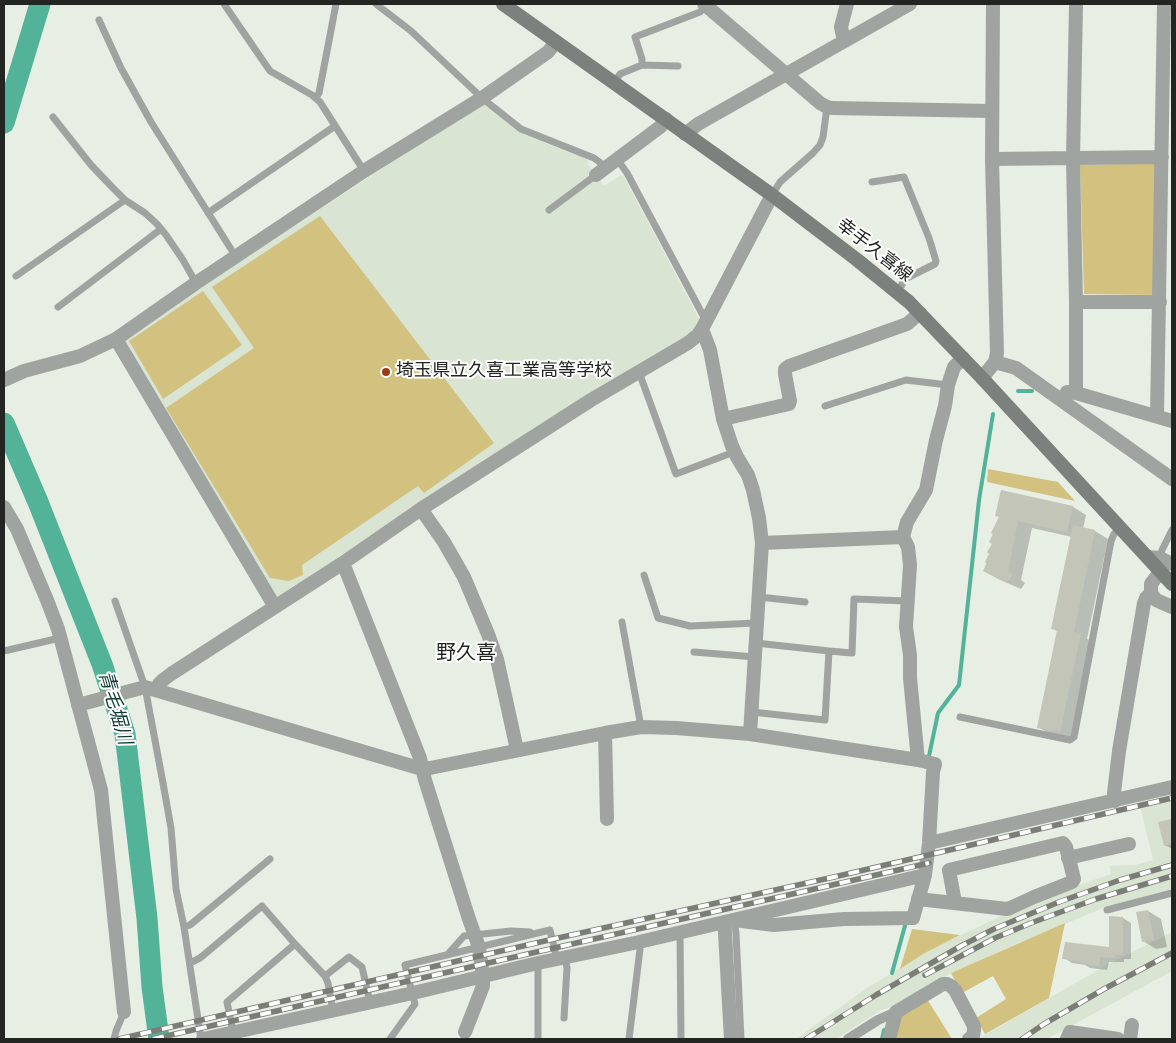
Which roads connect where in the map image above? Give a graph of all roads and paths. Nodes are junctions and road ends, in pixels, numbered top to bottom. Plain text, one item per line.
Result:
1 (224, 4) edge
2 (336, 4) edge
3 (376, 4) edge
4 (503, 4) edge
5 (847, 4) edge
6 (910, 4) edge
7 (994, 4) edge
8 (1076, 4) edge
9 (1164, 4) edge
10 (705, 5) edge
11 (99, 20) dead end
12 (844, 41) junction
13 (556, 42) junction
14 (642, 64) junction
15 (678, 66) dead end
16 (786, 73) junction
17 (614, 83) junction
18 (316, 98) junction
19 (482, 98) junction
20 (827, 106) junction
21 (992, 111) junction
22 (53, 117) dead end
23 (666, 119) junction
24 (335, 126) junction
25 (685, 134) junction
26 (1167, 142) edge
27 (1162, 157) junction
28 (992, 159) junction
29 (1073, 159) junction
30 (606, 167) junction
31 (364, 171) junction
32 (872, 182) dead end
33 (772, 195) junction
34 (125, 200) junction
35 (549, 210) dead end
36 (208, 213) junction
37 (162, 229) junction
38 (236, 257) junction
39 (16, 276) dead end
40 (196, 283) junction
41 (896, 291) junction
42 (1076, 302) junction
43 (1160, 302) junction
44 (58, 307) dead end
45 (920, 313) junction
46 (704, 325) junction
47 (116, 339) junction
48 (963, 358) junction
49 (995, 362) junction
50 (639, 372) junction
51 (982, 378) junction
52 (4, 380) edge
53 (948, 385) junction
54 (1052, 393) junction
55 (1076, 393) junction
56 (825, 406) dead end
57 (1157, 416) junction
58 (723, 419) junction
59 (1172, 421) edge
60 (734, 452) junction
61 (1172, 479) edge
62 (4, 508) edge
63 (421, 509) junction
64 (1120, 528) junction
65 (1172, 530) edge
66 (903, 537) junction
67 (762, 542) junction
68 (343, 563) junction
69 (1160, 563) edge
70 (644, 575) dead end
71 (1172, 584) edge
72 (1151, 593) junction
73 (758, 597) junction
74 (115, 601) dead end
75 (907, 601) junction
76 (805, 602) dead end
77 (275, 607) junction
78 (1172, 607) edge
79 (622, 622) dead end
80 (757, 624) junction
81 (60, 638) junction
82 (756, 650) junction
83 (4, 651) edge
84 (829, 651) junction
85 (694, 652) dead end
86 (147, 688) junction
87 (81, 704) junction
88 (752, 712) junction
89 (960, 716) dead end
90 (641, 728) junction
91 (605, 733) junction
92 (750, 734) junction
93 (517, 750) junction
94 (918, 760) junction
95 (422, 768) junction
96 (1172, 787) edge
97 (1115, 800) junction
98 (607, 819) dead end
99 (929, 843) junction
100 (1129, 844) dead end
101 (1068, 858) junction
102 (270, 859) dead end
103 (925, 876) junction
104 (1172, 893) edge
105 (918, 899) junction
106 (953, 903) junction
107 (1107, 910) dead end
108 (729, 921) junction
109 (184, 927) junction
110 (680, 932) junction
111 (538, 933) junction
112 (477, 941) junction
113 (639, 942) junction
114 (295, 944) junction
115 (447, 955) junction
116 (561, 958) junction
117 (190, 963) junction
118 (538, 963) junction
119 (326, 976) junction
120 (483, 977) junction
121 (413, 993) junction
122 (370, 1002) junction
123 (333, 1011) junction
124 (124, 1012) joint
125 (896, 1012) junction
126 (564, 1018) dead end
127 (1132, 1025) dead end
128 (234, 1032) junction
129 (465, 1032) dead end
130 (114, 1039) edge
131 (202, 1039) edge
132 (390, 1039) edge
133 (538, 1039) edge
134 (629, 1039) edge
135 (681, 1039) edge
136 (731, 1039) edge
137 (740, 1039) edge
138 (848, 1039) edge
139 (889, 1039) edge
140 (969, 1039) edge
141 (1067, 1039) edge
142 (1118, 1039) edge
143 (1130, 1039) edge

1 - 18 lane
2 - 18 lane
3 - 19 lane
4 - 13 main road, 幸手久喜線
5 - 12 street
6 - 12 street
7 - 21 street
8 - 29 street
9 - 26 street
10 - 14 lane
10 - 16 street
11 - 36 lane
12 - 16 street
13 - 17 main road, 幸手久喜線
13 - 19 street
14 - 15 lane
14 - 17 lane
16 - 20 street
16 - 25 street
17 - 23 main road, 幸手久喜線
18 - 24 lane
19 - 30 lane
19 - 31 street
20 - 21 street
20 - 33 lane
21 - 28 street
22 - 34 lane
23 - 25 main road, 幸手久喜線
23 - 30 street
24 - 31 lane
24 - 36 lane
25 - 33 main road, 幸手久喜線
26 - 27 street
27 - 29 street
27 - 43 street
28 - 29 street
28 - 49 street
29 - 42 street
30 - 35 lane
30 - 46 lane
31 - 38 street
32 - 41 lane
33 - 41 main road, 幸手久喜線
33 - 46 street
34 - 37 lane
34 - 39 lane
36 - 38 lane
37 - 40 lane
37 - 44 lane
38 - 40 street
40 - 47 street
41 - 45 main road, 幸手久喜線
42 - 43 street
42 - 55 street
43 - 57 street
45 - 48 main road, 幸手久喜線
45 - 58 street
46 - 50 street
46 - 58 street
47 - 52 street
47 - 77 street
48 - 51 main road, 幸手久喜線
48 - 53 street
49 - 51 street
49 - 54 street
50 - 60 lane
50 - 63 street
51 - 64 main road, 幸手久喜線
53 - 56 lane
53 - 66 street
54 - 55 street
54 - 61 street
55 - 57 street
57 - 59 street
58 - 60 street
60 - 67 street
62 - 81 street
63 - 68 street
63 - 93 street
64 - 69 main road, 幸手久喜線
64 - 89 lane
65 - 69 lane
66 - 67 street
66 - 75 street
67 - 73 street
68 - 77 street
68 - 95 street
69 - 71 main road, 幸手久喜線
69 - 72 street
70 - 80 lane
72 - 78 street
72 - 97 street
73 - 76 lane
73 - 80 street
74 - 86 lane
75 - 84 lane
75 - 94 street
77 - 86 street
79 - 90 lane
80 - 82 street
81 - 83 lane
81 - 87 street
82 - 84 lane
82 - 85 lane
82 - 88 street
84 - 88 lane
86 - 87 street
86 - 95 street
86 - 109 lane
87 - 124 street
88 - 92 street
90 - 91 street
90 - 92 street
91 - 93 street
91 - 98 street
92 - 94 street
93 - 95 street
94 - 99 street
95 - 112 street
96 - 97 street
97 - 99 street
99 - 103 street
100 - 101 street
101 - 106 street
101 - 106 street
102 - 109 lane
103 - 105 street
103 - 108 street
104 - 107 lane
105 - 106 street
105 - 108 street
108 - 110 street
108 - 136 street
108 - 137 lane
109 - 117 lane
110 - 113 street
110 - 135 lane
111 - 112 lane
111 - 112 lane
111 - 116 lane
112 - 115 lane
112 - 115 lane
112 - 120 street
113 - 116 street
113 - 134 lane
114 - 117 lane
114 - 119 lane
114 - 128 lane
115 - 121 lane
116 - 118 street
116 - 126 lane
117 - 131 lane
118 - 120 street
118 - 133 lane
119 - 122 lane
119 - 123 lane
120 - 121 street
120 - 129 street
121 - 122 street
121 - 132 lane
122 - 123 street
123 - 128 street
124 - 130 lane
125 - 138 street
125 - 139 street
125 - 140 street
127 - 143 street
128 - 131 street
141 - 142 street

